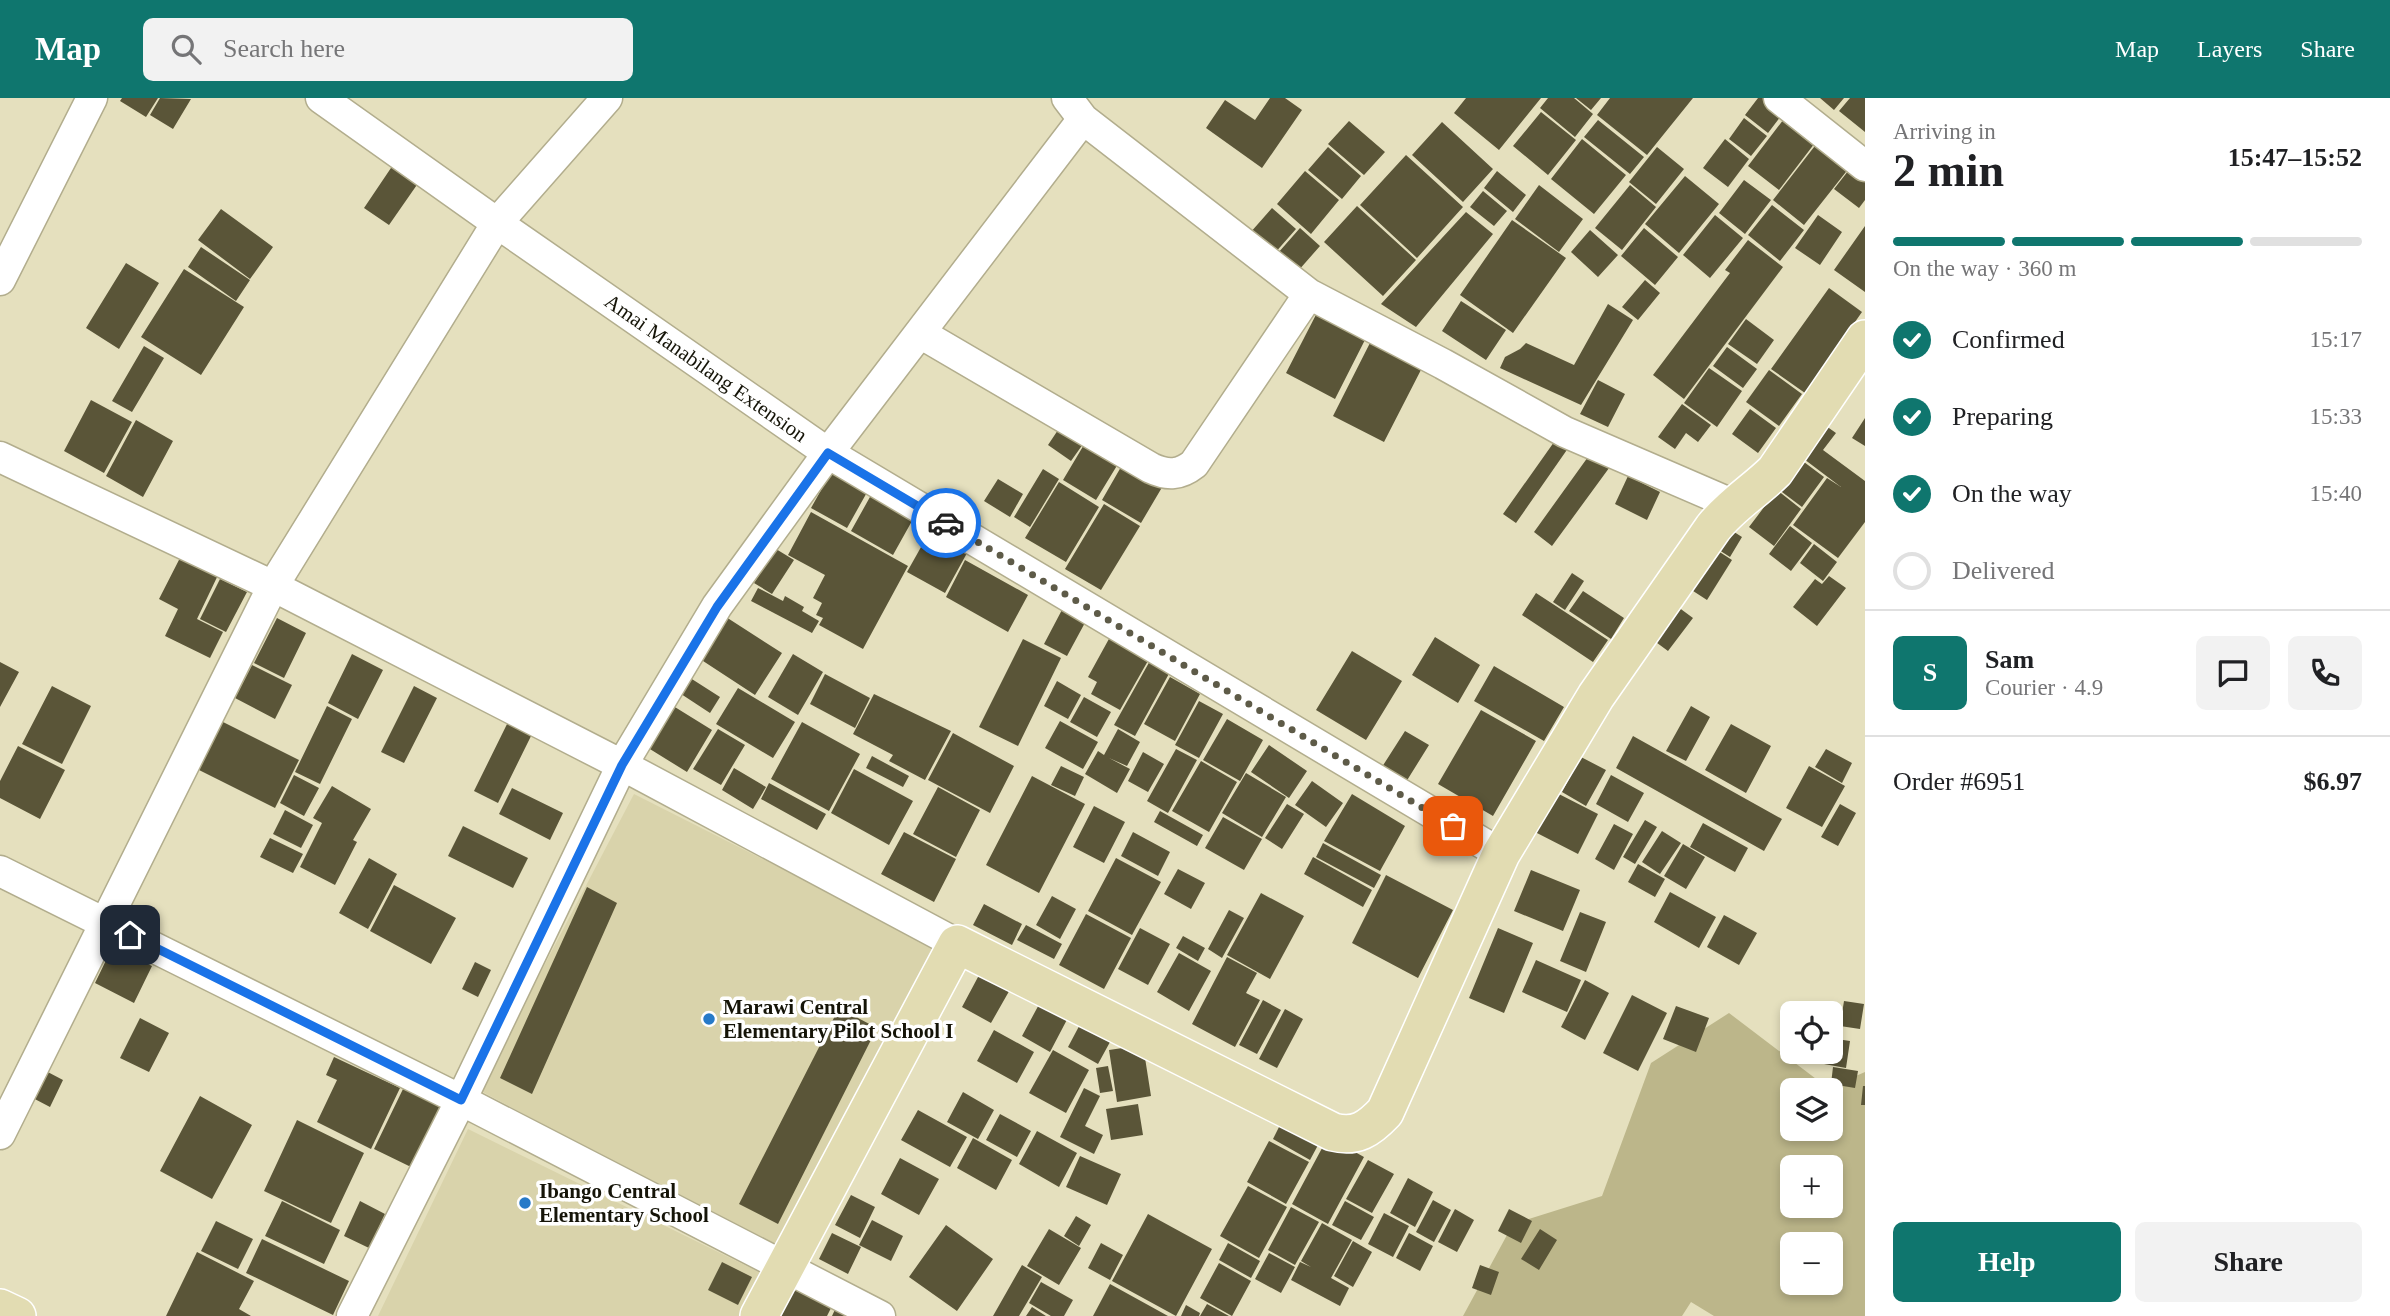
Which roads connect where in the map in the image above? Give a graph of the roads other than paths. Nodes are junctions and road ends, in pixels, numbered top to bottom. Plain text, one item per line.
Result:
1 (92, 98) edge
2 (321, 98) edge
3 (607, 98) edge
4 (1779, 98) edge
5 (1075, 108) edge
6 (1865, 166) edge
7 (496, 223) junction
8 (0, 280) edge
9 (1309, 294) junction
10 (920, 333) junction
11 (1865, 339) edge
12 (828, 453) junction
13 (0, 457) edge
14 (1734, 505) junction
15 (273, 586) junction
16 (622, 765) junction
17 (1501, 855) junction
18 (0, 872) edge
19 (106, 924) junction
20 (957, 944) junction
21 (461, 1100) junction
22 (0, 1133) edge
23 (784, 1265) junction
24 (0, 1308) edge
25 (18, 1316) edge
26 (352, 1316) edge
27 (759, 1316) edge
28 (880, 1316) edge

1 - 8 street
2 - 7 street, Amai Manabilang Extension
3 - 7 street
4 - 6 street
5 - 9 street
5 - 10 street
7 - 12 street, Amai Manabilang Extension
7 - 15 street
9 - 10 street
9 - 14 street
10 - 12 street
11 - 14 main road
12 - 16 street
12 - 17 street, Amai Manabilang Extension
13 - 15 street
14 - 17 main road
15 - 16 street
15 - 19 street
16 - 20 street
16 - 21 street
17 - 20 main road
18 - 19 street
19 - 21 street
19 - 22 street
20 - 23 main road
21 - 23 street
21 - 26 street
23 - 27 main road
23 - 28 street
24 - 25 main road

